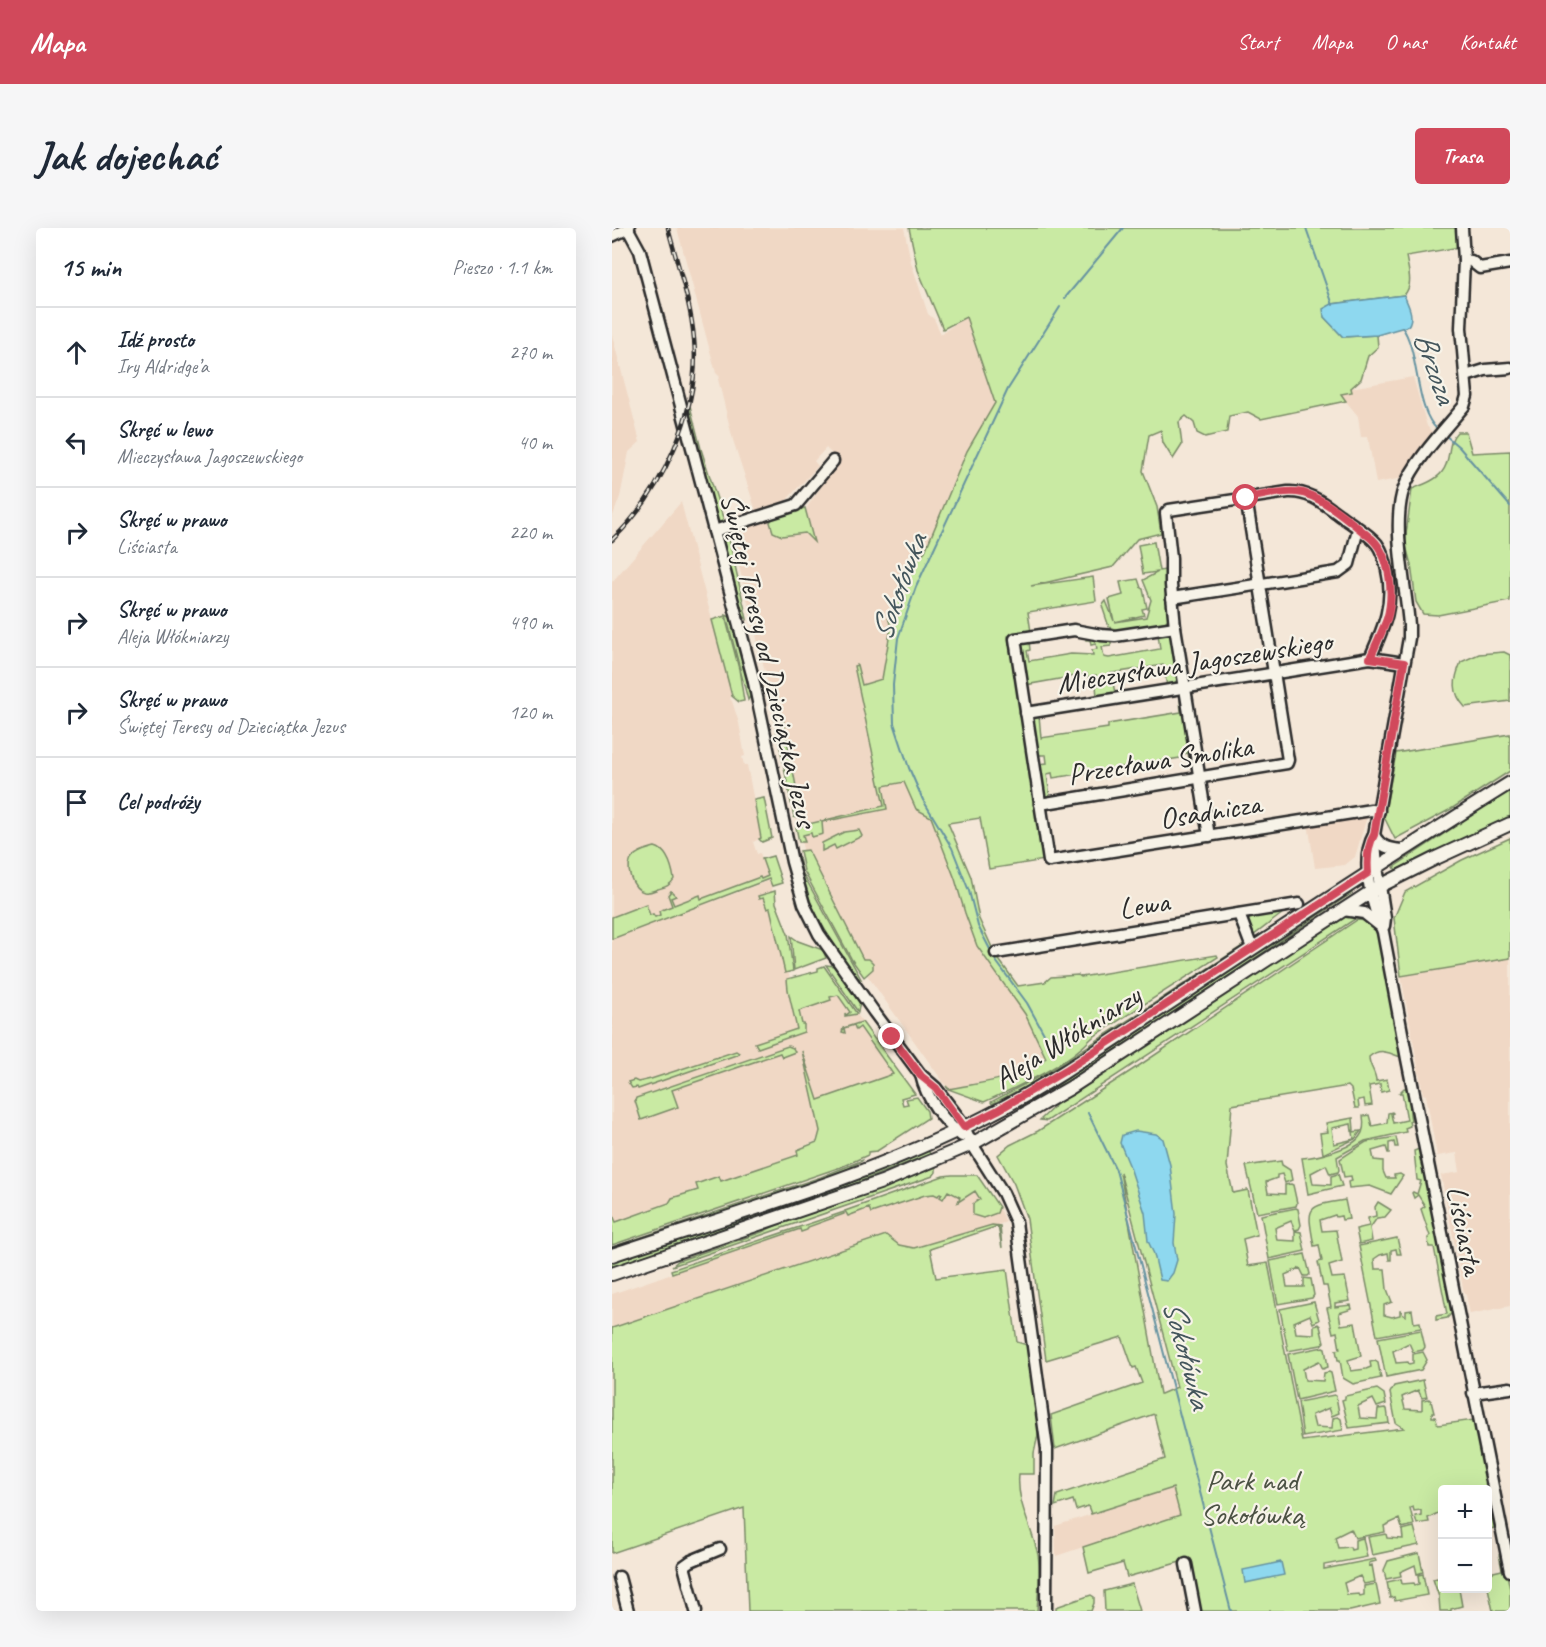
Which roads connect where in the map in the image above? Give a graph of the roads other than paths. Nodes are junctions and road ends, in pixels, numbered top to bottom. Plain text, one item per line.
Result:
1 (628, 228) edge
2 (1462, 228) edge
3 (612, 236) edge
4 (1464, 260) junction
5 (1510, 263) edge
6 (1510, 368) edge
7 (1466, 376) junction
8 (833, 461) dead end
9 (1246, 498) junction
10 (1358, 529) junction
11 (714, 531) junction
12 (1260, 584) junction
13 (1172, 598) junction
14 (1175, 627) junction
15 (1370, 658) junction
16 (1404, 663) junction
17 (1274, 674) junction
18 (1185, 687) junction
19 (1026, 712) junction
20 (1201, 778) junction
21 (1510, 783) edge
22 (1040, 804) junction
23 (1379, 811) junction
24 (1510, 824) edge
25 (1374, 835) junction
26 (1209, 836) junction
27 (1402, 850) junction
28 (1372, 870) junction
29 (1376, 889) junction
30 (1299, 904) dead end
31 (1343, 910) junction
32 (1254, 912) junction
33 (1239, 914) junction
34 (1244, 928) junction
35 (1383, 932) junction
36 (1252, 948) junction
37 (996, 953) dead end
38 (960, 1130) junction
39 (972, 1144) junction
40 (612, 1255) edge
41 (612, 1274) edge
42 (1510, 1388) edge
43 (1473, 1393) junction
44 (1507, 1545) edge
45 (720, 1549) dead end
46 (1186, 1564) dead end
47 (1510, 1571) edge
48 (619, 1577) dead end
49 (628, 1611) edge
50 (696, 1611) edge
51 (1046, 1611) edge
52 (1195, 1611) edge

1 - 3 street
1 - 11 street, Świętej Teresy od Dzieciątka Jezus
2 - 4 street, Liściasta
4 - 5 street
4 - 7 street, Liściasta
6 - 7 street
7 - 16 street, Liściasta
8 - 11 street
9 - 10 street
9 - 12 street
9 - 13 street
10 - 12 street
10 - 15 street
11 - 38 street, Świętej Teresy od Dzieciątka Jezus
12 - 13 street
12 - 17 street
13 - 14 street
14 - 18 street
14 - 19 street
15 - 16 street, Mieczysława Jagoszewskiego
15 - 17 street, Mieczysława Jagoszewskiego
16 - 23 street, Liściasta
17 - 18 street, Mieczysława Jagoszewskiego
17 - 20 street, Przecława Smolika
18 - 19 street, Mieczysława Jagoszewskiego
18 - 20 street
19 - 22 street
20 - 22 street, Przecława Smolika
20 - 26 street
21 - 27 main road, Aleja Włókniarzy
22 - 26 street, Osadnicza
23 - 25 street, Liściasta
23 - 26 street, Osadnicza
24 - 29 main road, Aleja Włókniarzy
25 - 27 street
25 - 28 street, Liściasta
27 - 28 main road, Aleja Włókniarzy
28 - 29 street, Liściasta
28 - 36 main road, Aleja Włókniarzy
29 - 31 main road, Aleja Włókniarzy
29 - 35 street, Liściasta
30 - 32 street, Lewa
31 - 35 street
31 - 39 main road, Aleja Włókniarzy
32 - 33 street, Lewa
32 - 34 street
33 - 34 street
33 - 37 street, Lewa
34 - 36 street
35 - 43 street, Liściasta
36 - 38 main road, Aleja Włókniarzy
38 - 39 street, Świętej Teresy od Dzieciątka Jezus
38 - 40 main road, Aleja Włókniarzy
39 - 41 main road, Aleja Włókniarzy
39 - 51 street, Świętej Teresy od Dzieciątka Jezus
42 - 43 street
43 - 44 street, Liściasta
44 - 47 street, Liściasta
45 - 50 street
46 - 52 street
48 - 49 street

